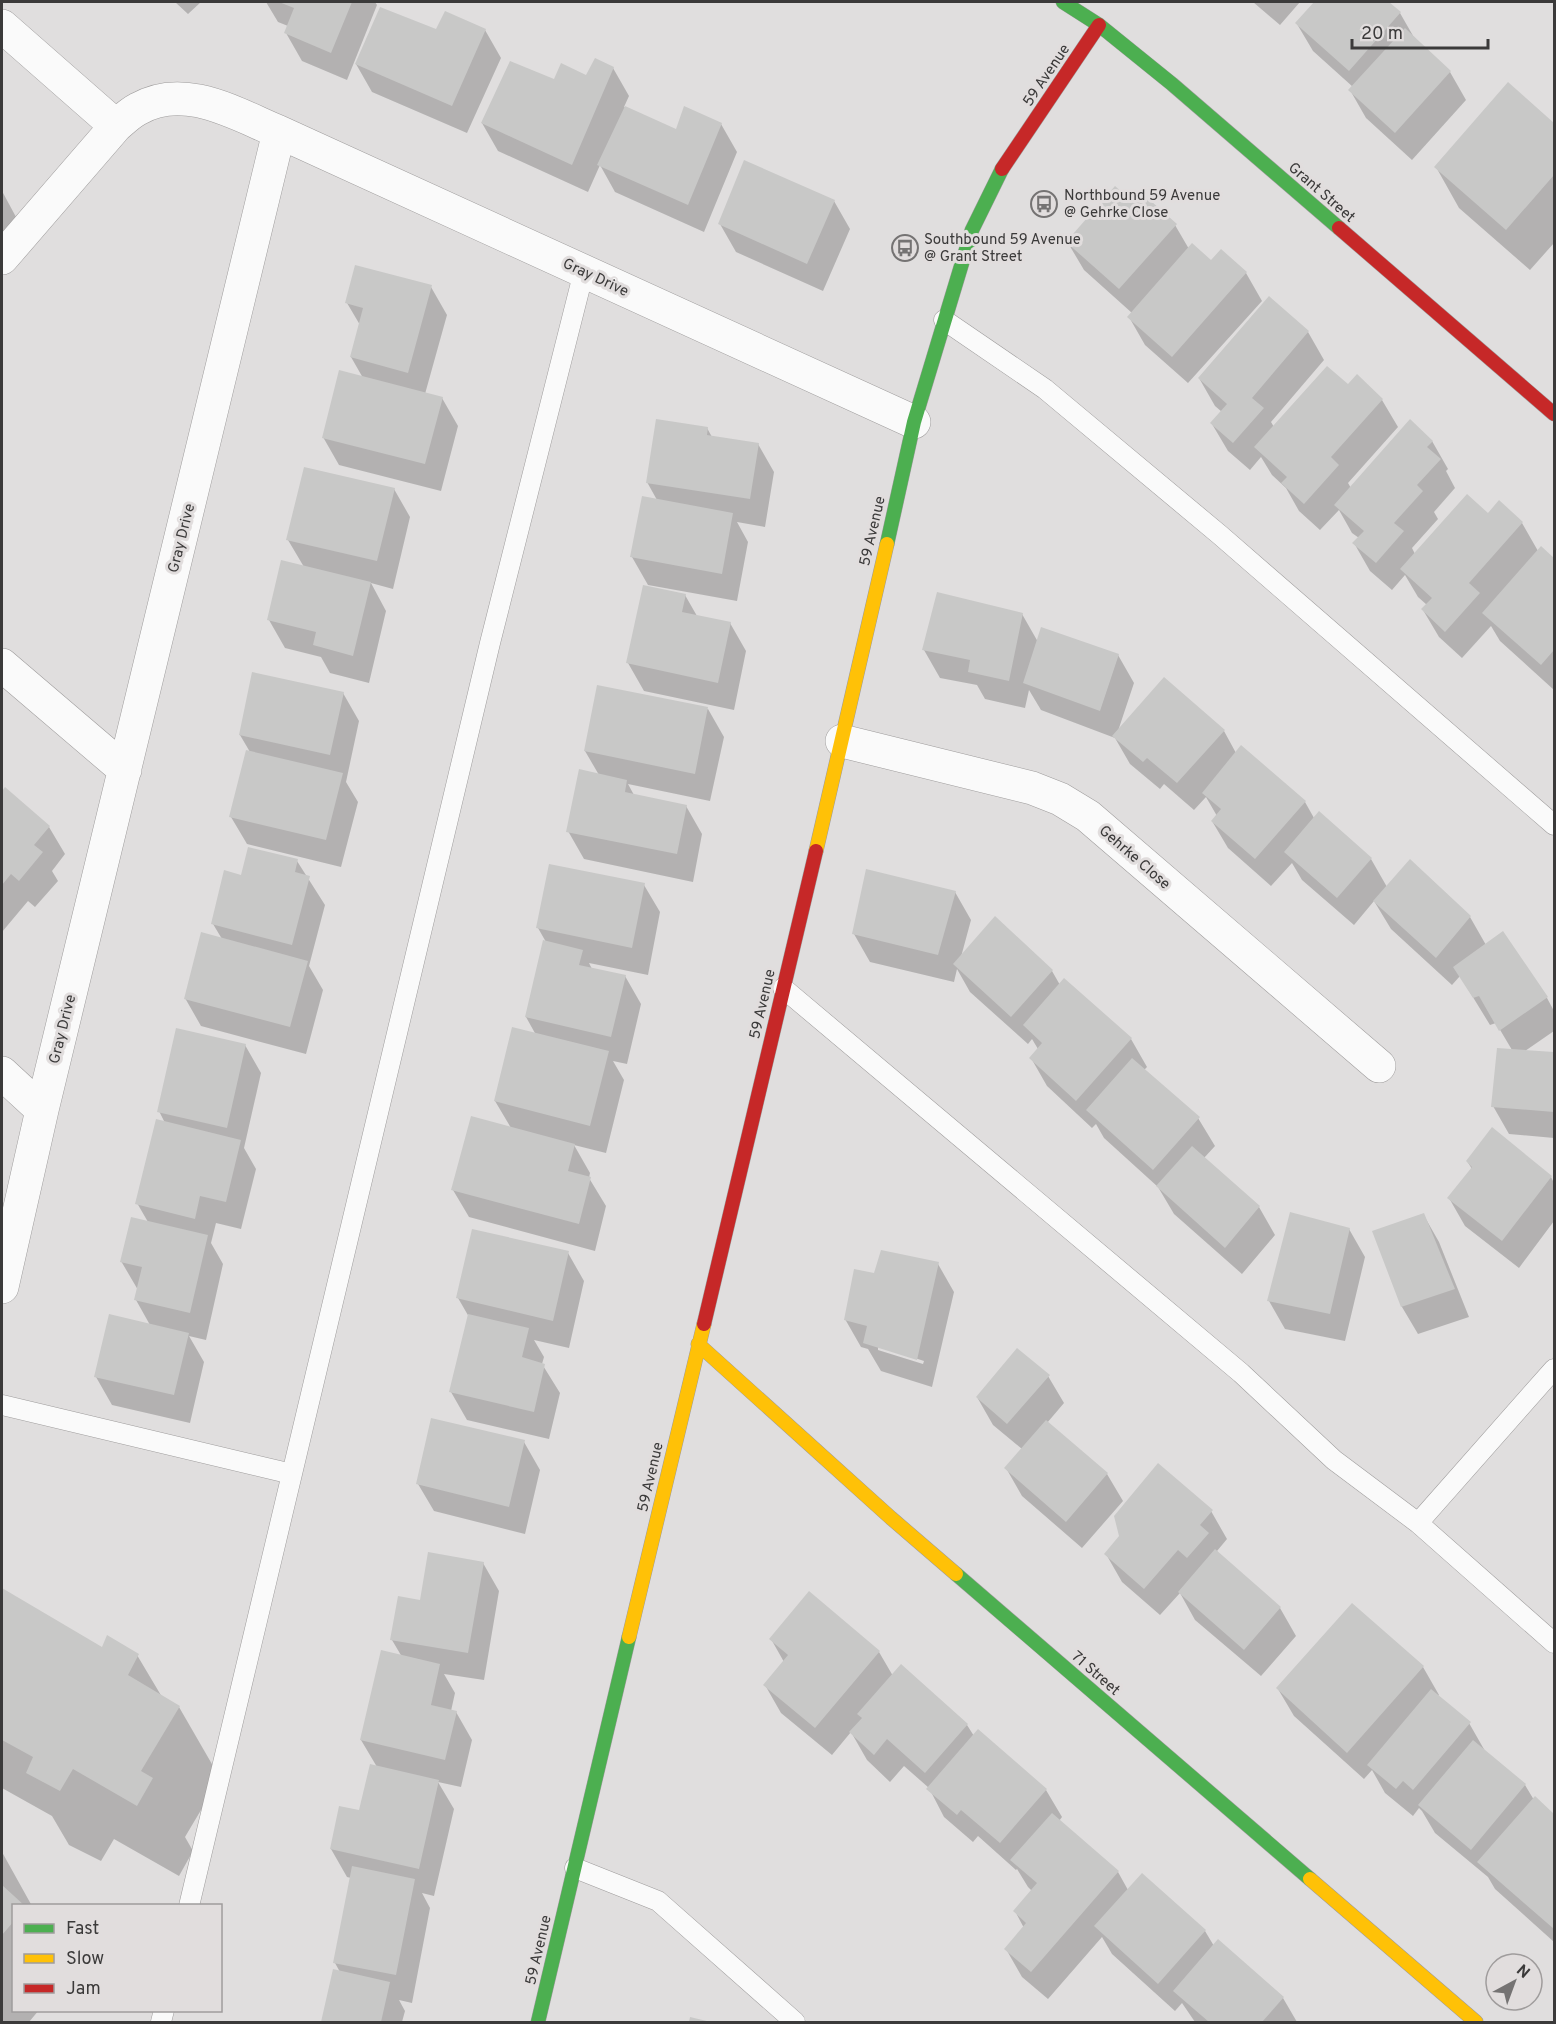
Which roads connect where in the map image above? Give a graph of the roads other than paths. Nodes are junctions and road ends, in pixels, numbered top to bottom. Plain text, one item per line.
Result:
1 (1064, 2) edge
2 (1099, 25) junction
3 (2, 26) edge
4 (116, 126) junction
5 (279, 132) junction
6 (2, 258) edge
7 (584, 271) junction
8 (944, 320) junction
9 (1554, 414) edge
10 (914, 422) junction
11 (2, 665) edge
12 (842, 741) junction
13 (125, 770) junction
14 (1554, 825) edge
15 (783, 988) junction
16 (1379, 1066) dead end
17 (2, 1073) edge
18 (42, 1110) junction
19 (2, 1287) edge
20 (698, 1344) junction
21 (1554, 1369) edge
22 (2, 1405) edge
23 (292, 1474) junction
24 (1418, 1523) junction
25 (1554, 1642) edge
26 (575, 1868) junction
27 (189, 1904) edge
28 (538, 2022) edge
29 (795, 2022) edge
30 (1476, 2022) edge

1 - 2 street, Grant Street
2 - 8 street, 59 Avenue
2 - 9 street, Grant Street
3 - 4 street
4 - 5 street, Gray Drive
4 - 6 street, Gray Drive
5 - 7 street, Gray Drive
5 - 13 street, Gray Drive
7 - 10 street, Gray Drive
7 - 23 lane
8 - 10 street, 59 Avenue
8 - 14 lane
10 - 12 street, 59 Avenue
11 - 13 street
12 - 15 street, 59 Avenue
12 - 16 street, Gehrke Close
13 - 18 street, Gray Drive
15 - 20 street, 59 Avenue
15 - 24 lane
17 - 18 street
18 - 19 street, Gray Drive
20 - 26 street, 59 Avenue
20 - 30 street, 71 Street
21 - 24 lane
22 - 23 lane
23 - 27 lane
24 - 25 lane
26 - 28 street, 59 Avenue
26 - 29 lane

